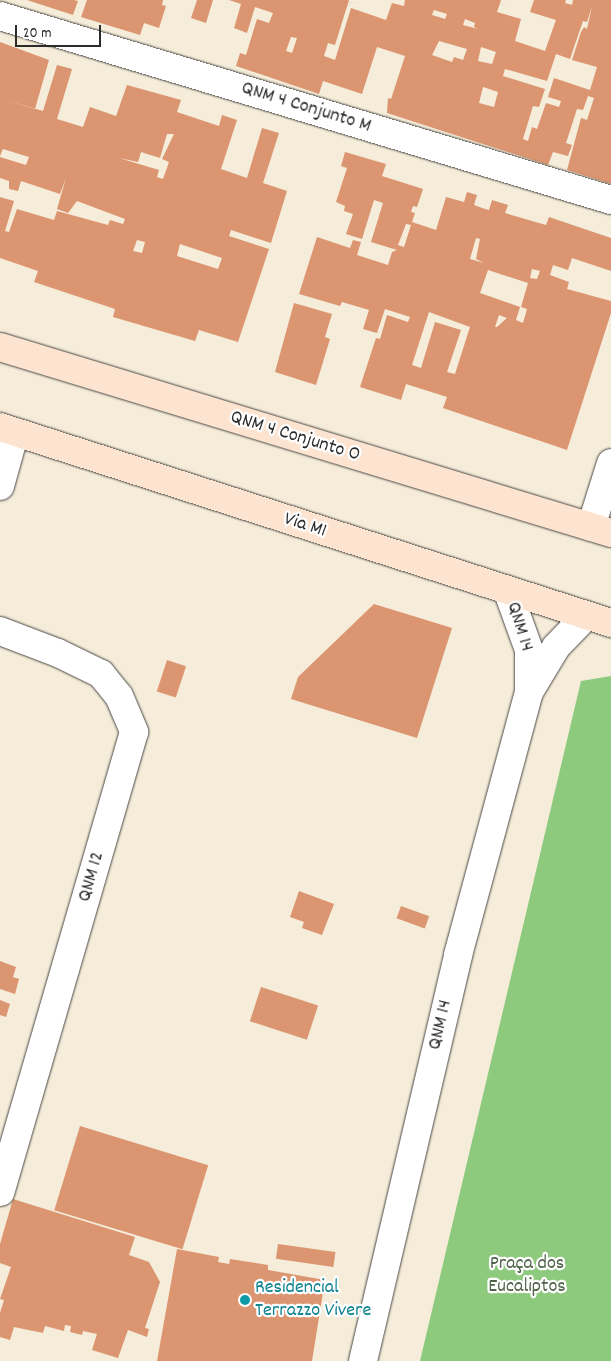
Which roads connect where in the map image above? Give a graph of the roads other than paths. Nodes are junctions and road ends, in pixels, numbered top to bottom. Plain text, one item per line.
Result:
1 (0, 16) edge
2 (611, 200) edge
3 (3, 349) edge
4 (7, 430) edge
5 (611, 463) edge
6 (0, 486) edge
7 (601, 530) edge
8 (508, 592) junction
9 (599, 620) edge
10 (0, 631) edge
11 (530, 692) junction
12 (0, 1192) edge
13 (363, 1361) edge

1 - 2 street, QNM 4 Conjunto M
3 - 7 main road, QNM 4 Conjunto O
4 - 6 street
4 - 8 main road, Via M1
5 - 7 street
8 - 9 main road, Via M1
8 - 11 street, QNM 14
9 - 11 street, QNM 14
10 - 12 street, QNM 12
11 - 13 street, QNM 14

